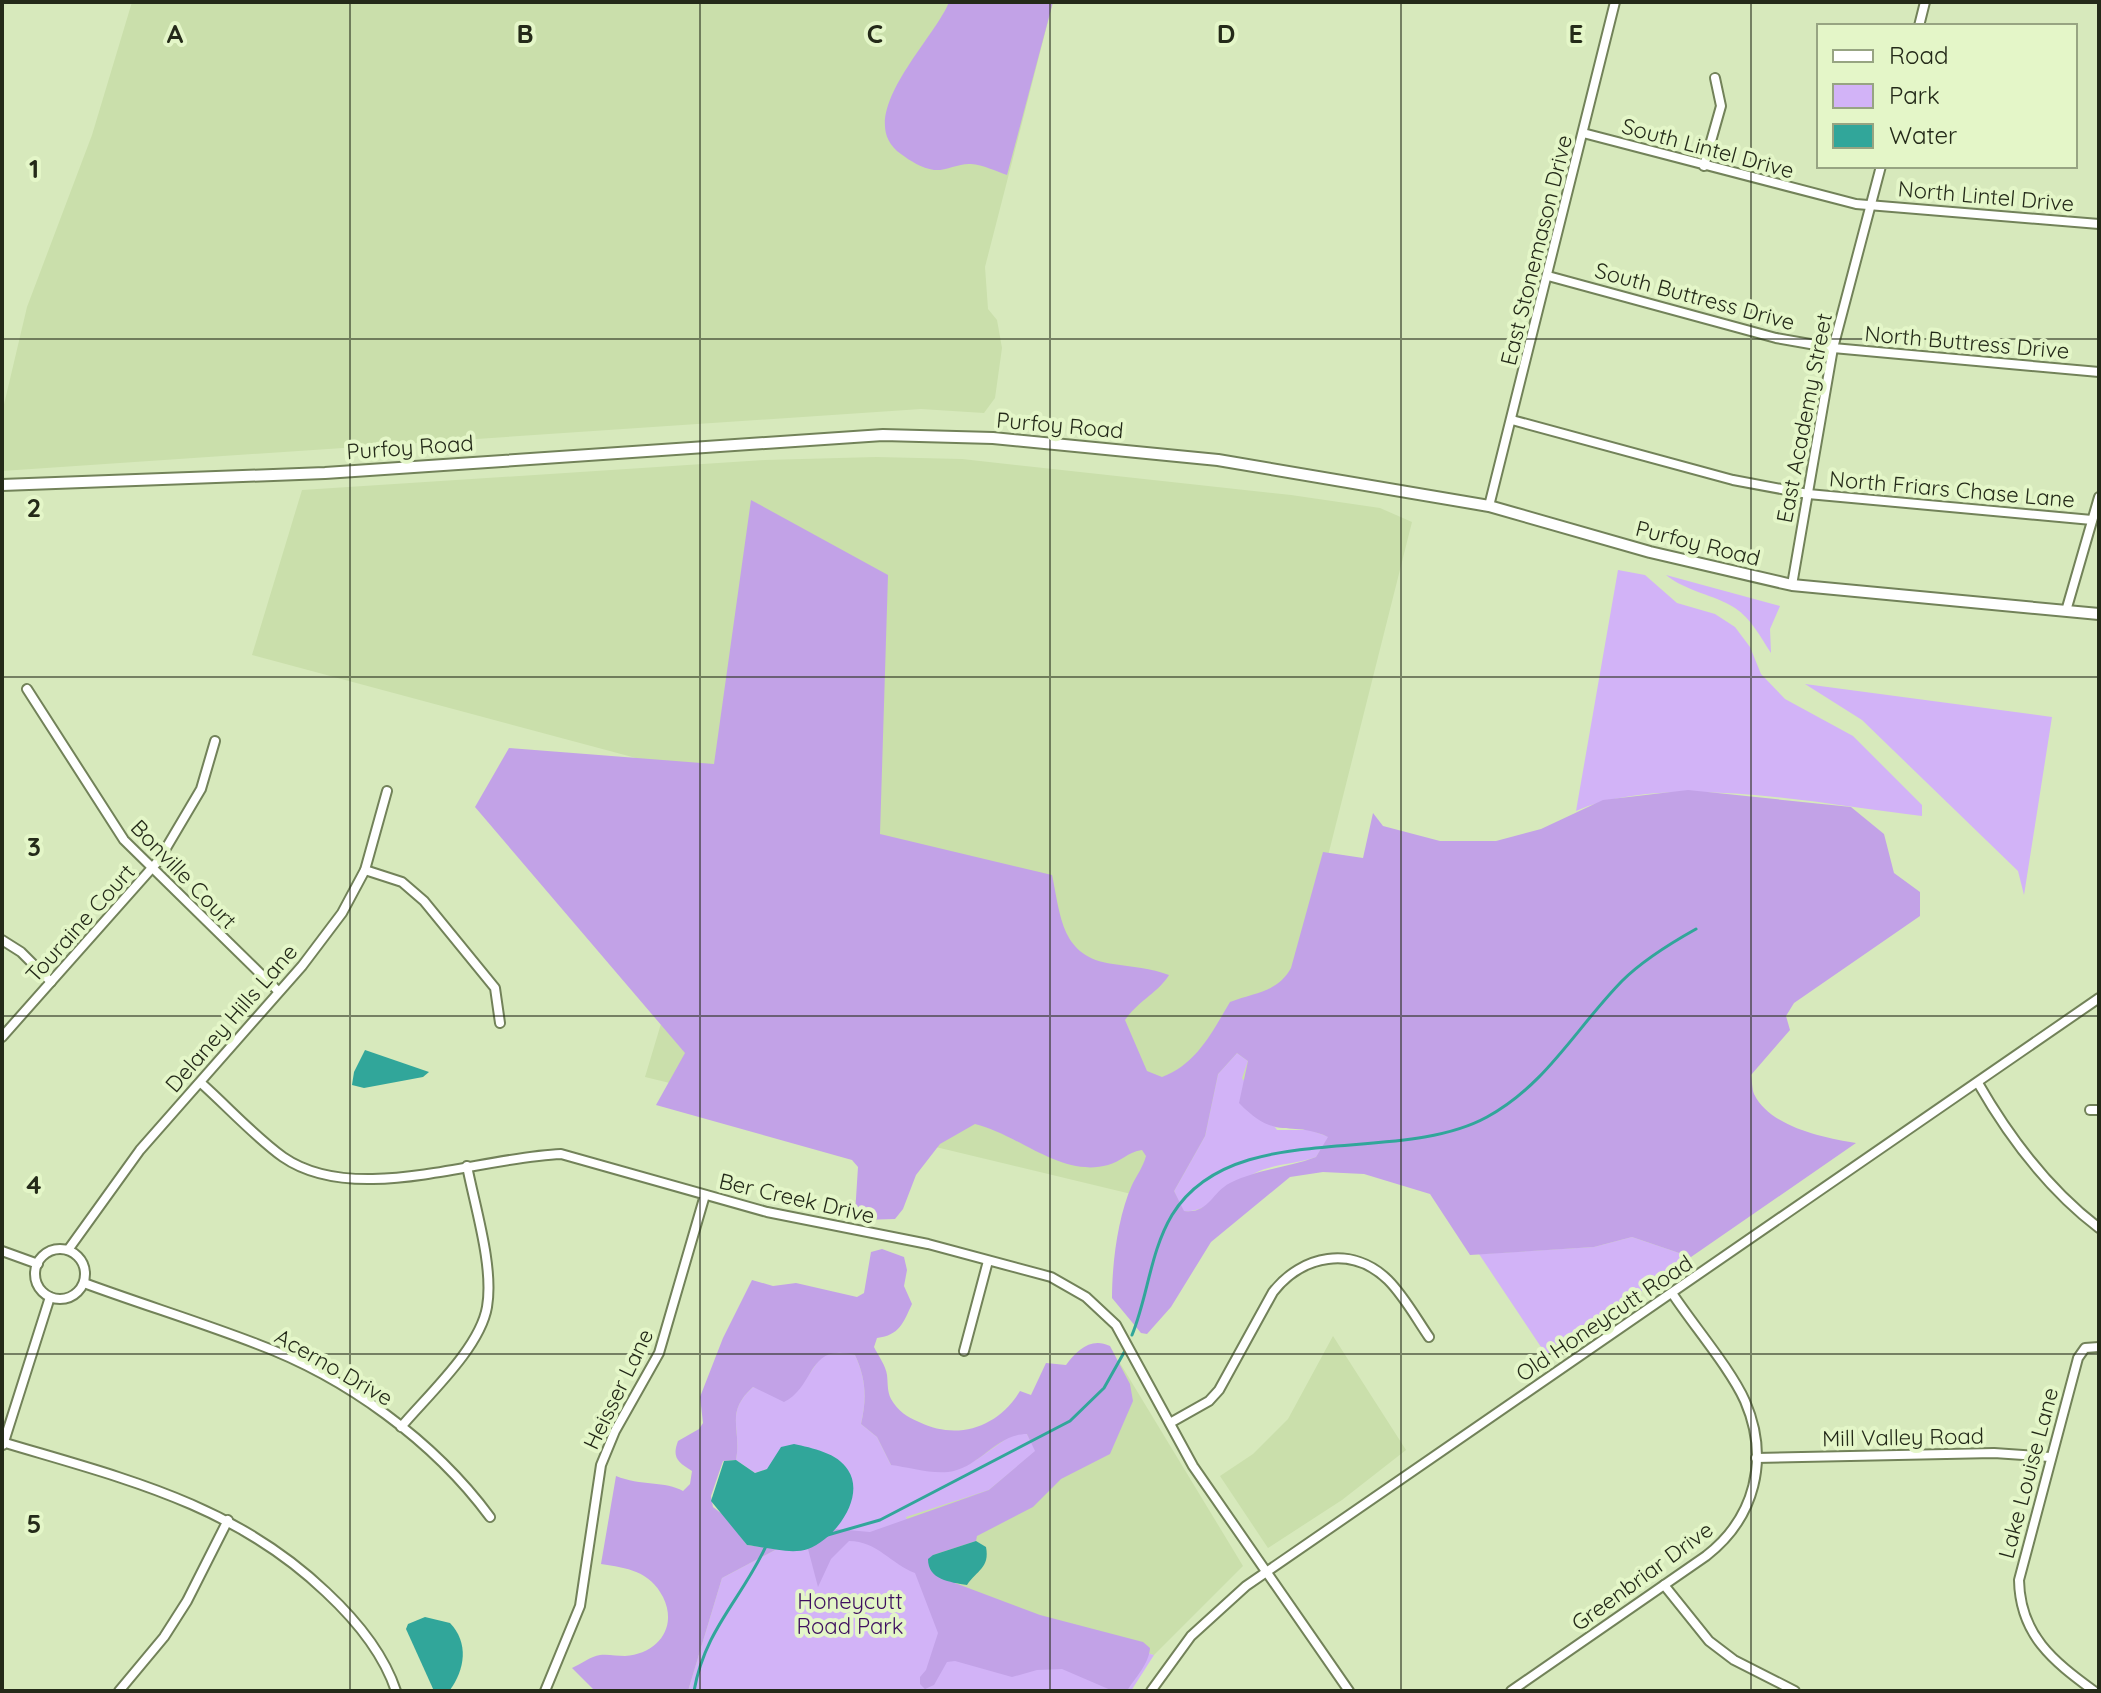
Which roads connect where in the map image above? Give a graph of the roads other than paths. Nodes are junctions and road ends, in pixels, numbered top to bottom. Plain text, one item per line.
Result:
1 (1615, 2) edge
2 (1925, 2) edge
3 (1920, 24) edge
4 (1715, 78) dead end
5 (1583, 133) junction
6 (1704, 166) junction
7 (1880, 168) edge
8 (1871, 205) junction
9 (2099, 224) edge
10 (1548, 276) junction
11 (1833, 348) junction
12 (2099, 372) edge
13 (1512, 420) junction
14 (2, 485) edge
15 (1808, 494) junction
16 (2099, 497) edge
17 (1489, 506) junction
18 (2092, 520) junction
19 (1792, 585) junction
20 (2066, 611) junction
21 (2099, 614) edge
22 (27, 689) dead end
23 (215, 741) dead end
24 (387, 791) dead end
25 (153, 868) junction
26 (365, 870) junction
27 (2, 940) edge
28 (51, 982) junction
29 (278, 991) junction
30 (2099, 998) edge
31 (500, 1023) dead end
32 (2, 1037) edge
33 (201, 1083) junction
34 (1978, 1083) junction
35 (467, 1166) junction
36 (705, 1195) junction
37 (2099, 1228) edge
38 (68, 1250) junction
39 (2, 1251) edge
40 (988, 1261) junction
41 (38, 1264) junction
42 (84, 1283) junction
43 (1672, 1293) junction
44 (50, 1297) junction
45 (1429, 1337) dead end
46 (2099, 1347) edge
47 (964, 1351) dead end
48 (1170, 1423) junction
49 (401, 1427) junction
50 (3, 1444) edge
51 (2050, 1457) junction
52 (1756, 1458) junction
53 (490, 1517) dead end
54 (228, 1520) junction
55 (1265, 1573) junction
56 (1664, 1585) junction
57 (119, 1691) edge
58 (396, 1691) edge
59 (545, 1691) edge
60 (1151, 1691) edge
61 (1349, 1691) edge
62 (1511, 1691) edge
63 (1795, 1691) edge
64 (2094, 1691) edge

1 - 5 street, East Stonemason Drive
2 - 3 street
4 - 6 street
5 - 6 street, South Lintel Drive
5 - 10 street, East Stonemason Drive
6 - 8 street, South Lintel Drive
7 - 8 street, East Academy Street
8 - 9 street, North Lintel Drive
8 - 11 street, East Academy Street
10 - 11 street, South Buttress Drive
10 - 13 street, East Stonemason Drive
11 - 12 street, North Buttress Drive
11 - 15 street, East Academy Street
13 - 15 street, North Friars Chase Lane
13 - 17 street, East Stonemason Drive
14 - 17 street, Purfoy Road
15 - 18 street, North Friars Chase Lane
15 - 19 street, East Academy Street
16 - 18 street
17 - 19 street, Purfoy Road
18 - 20 street
19 - 20 street, Purfoy Road
20 - 21 street, Purfoy Road
22 - 25 street, Bonville Court
23 - 25 street, Touraine Court
24 - 26 street, Delaney Hills Lane
25 - 28 street, Touraine Court
25 - 29 street, Bonville Court
26 - 29 street, Delaney Hills Lane
26 - 31 street
27 - 28 street
28 - 32 street, Touraine Court
29 - 33 street, Delaney Hills Lane
30 - 34 street, Old Honeycutt Road
33 - 35 street, Ber Creek Drive
33 - 38 street, Delaney Hills Lane
34 - 37 street
34 - 43 street, Old Honeycutt Road
35 - 36 street, Ber Creek Drive
35 - 49 street
36 - 40 street, Ber Creek Drive
36 - 59 street, Heisser Lane
38 - 41 street
38 - 42 street
39 - 41 street
40 - 47 street
40 - 48 street, Ber Creek Drive
41 - 44 street
42 - 44 street
42 - 49 street, Acerno Drive
43 - 52 street, Greenbriar Drive
43 - 55 street, Old Honeycutt Road
44 - 50 street
45 - 48 street
46 - 51 street, Lake Louise Lane
48 - 55 street, Ber Creek Drive
49 - 53 street, Acerno Drive
50 - 54 street
51 - 52 street, Mill Valley Road
51 - 64 street, Lake Louise Lane
52 - 56 street, Greenbriar Drive
54 - 57 street
54 - 58 street
55 - 60 street, Old Honeycutt Road
55 - 61 street, Ber Creek Drive
56 - 62 street, Greenbriar Drive
56 - 63 street

